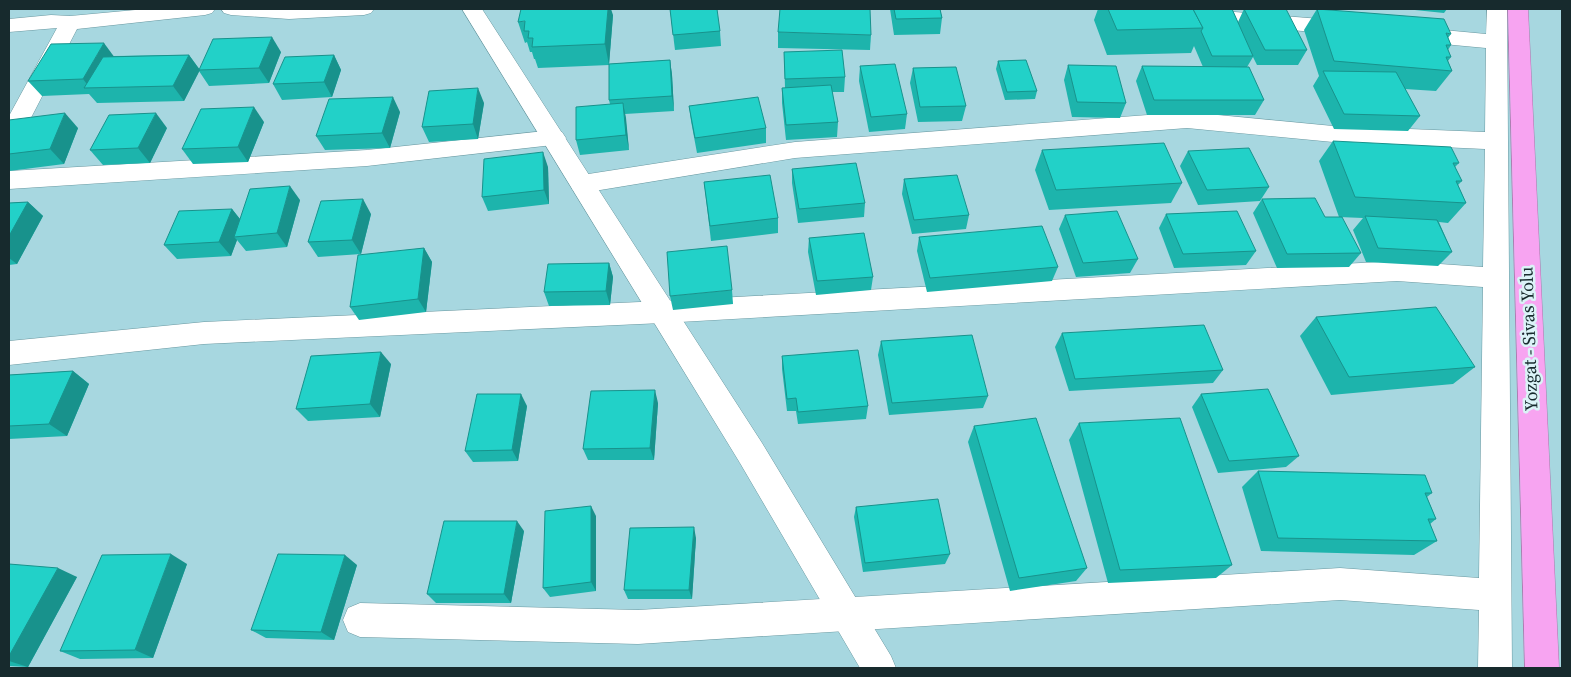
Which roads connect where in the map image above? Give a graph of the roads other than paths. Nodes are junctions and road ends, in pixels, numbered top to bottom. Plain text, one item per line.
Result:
1 (205, 9) edge
2 (232, 9) edge
3 (364, 9) edge
4 (472, 9) edge
5 (1126, 9) edge
6 (1497, 9) edge
7 (1518, 9) edge
8 (1275, 15) edge
9 (70, 23) junction
10 (9, 26) edge
11 (1363, 30) edge
12 (1391, 32) edge
13 (1497, 42) junction
14 (9, 137) edge
15 (554, 138) junction
16 (1496, 141) junction
17 (9, 180) edge
18 (582, 184) junction
19 (1496, 278) junction
20 (662, 312) junction
21 (9, 353) edge
22 (1495, 595) junction
23 (847, 614) junction
24 (360, 620) dead end
25 (879, 668) edge
26 (1495, 668) edge
27 (1542, 668) edge

1 - 9 street
2 - 3 street
4 - 15 street
5 - 8 street
6 - 13 street
7 - 27 highway, Yozgat - Sivas Yolu
8 - 11 street
9 - 10 street
9 - 14 street
12 - 13 street
13 - 16 street
15 - 17 street
15 - 18 street
16 - 18 street
16 - 19 street
18 - 20 street
19 - 20 street
19 - 22 street
20 - 21 street
20 - 23 street
22 - 23 street
22 - 26 street
23 - 24 street
23 - 25 street

